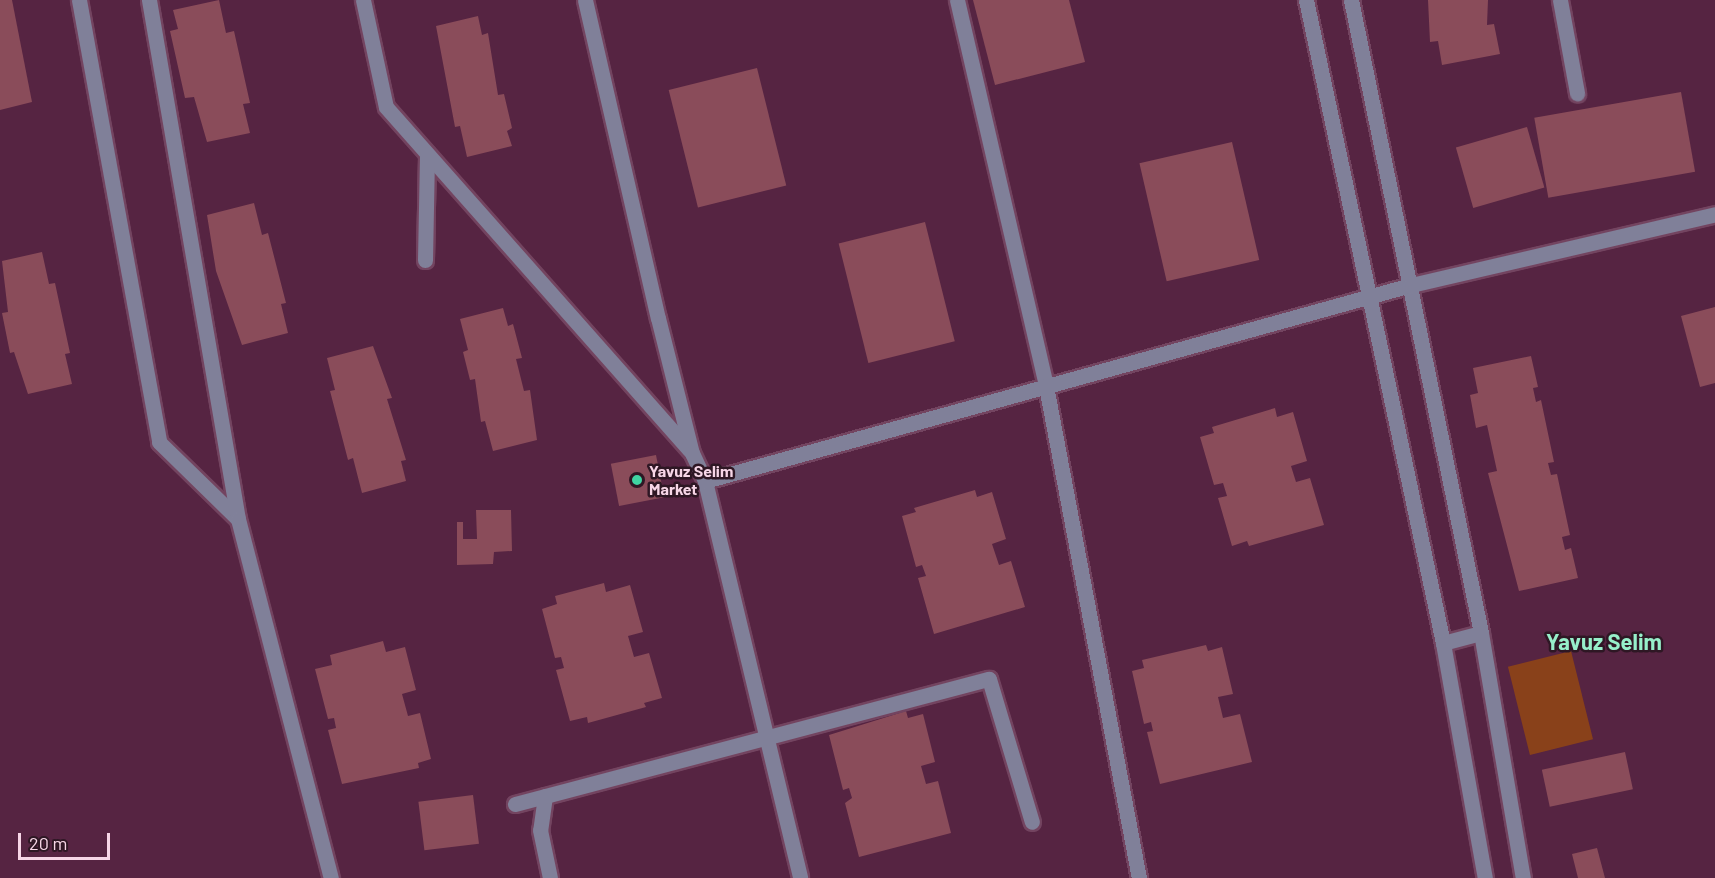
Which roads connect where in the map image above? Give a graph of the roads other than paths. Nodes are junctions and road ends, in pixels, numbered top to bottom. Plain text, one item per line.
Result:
1 (79, 0) edge
2 (149, 0) edge
3 (363, 0) edge
4 (585, 0) edge
5 (957, 0) edge
6 (1306, 0) edge
7 (1351, 0) edge
8 (1560, 0) edge
9 (1577, 93) dead end
10 (427, 154) junction
11 (1715, 214) edge
12 (425, 260) dead end
13 (1412, 285) junction
14 (1371, 296) junction
15 (1046, 386) junction
16 (692, 453) junction
17 (705, 481) junction
18 (238, 519) junction
19 (1481, 633) junction
20 (1443, 643) junction
21 (764, 737) junction
22 (545, 795) junction
23 (515, 804) dead end
24 (1032, 822) dead end
25 (331, 878) edge
26 (550, 878) edge
27 (800, 878) edge
28 (1139, 878) edge
29 (1485, 878) edge
30 (1523, 878) edge

1 - 18 street
2 - 18 street
3 - 10 street
4 - 16 street
5 - 15 street
6 - 14 street
7 - 13 street
8 - 9 street
10 - 12 street
10 - 16 street
11 - 13 street
13 - 14 street
13 - 19 street
14 - 15 street
14 - 20 street
15 - 17 street
15 - 28 street
16 - 17 street
17 - 21 street
18 - 25 street
19 - 20 street
19 - 30 street
20 - 29 street
21 - 22 street
21 - 24 street
21 - 27 street
22 - 23 street
22 - 26 street

